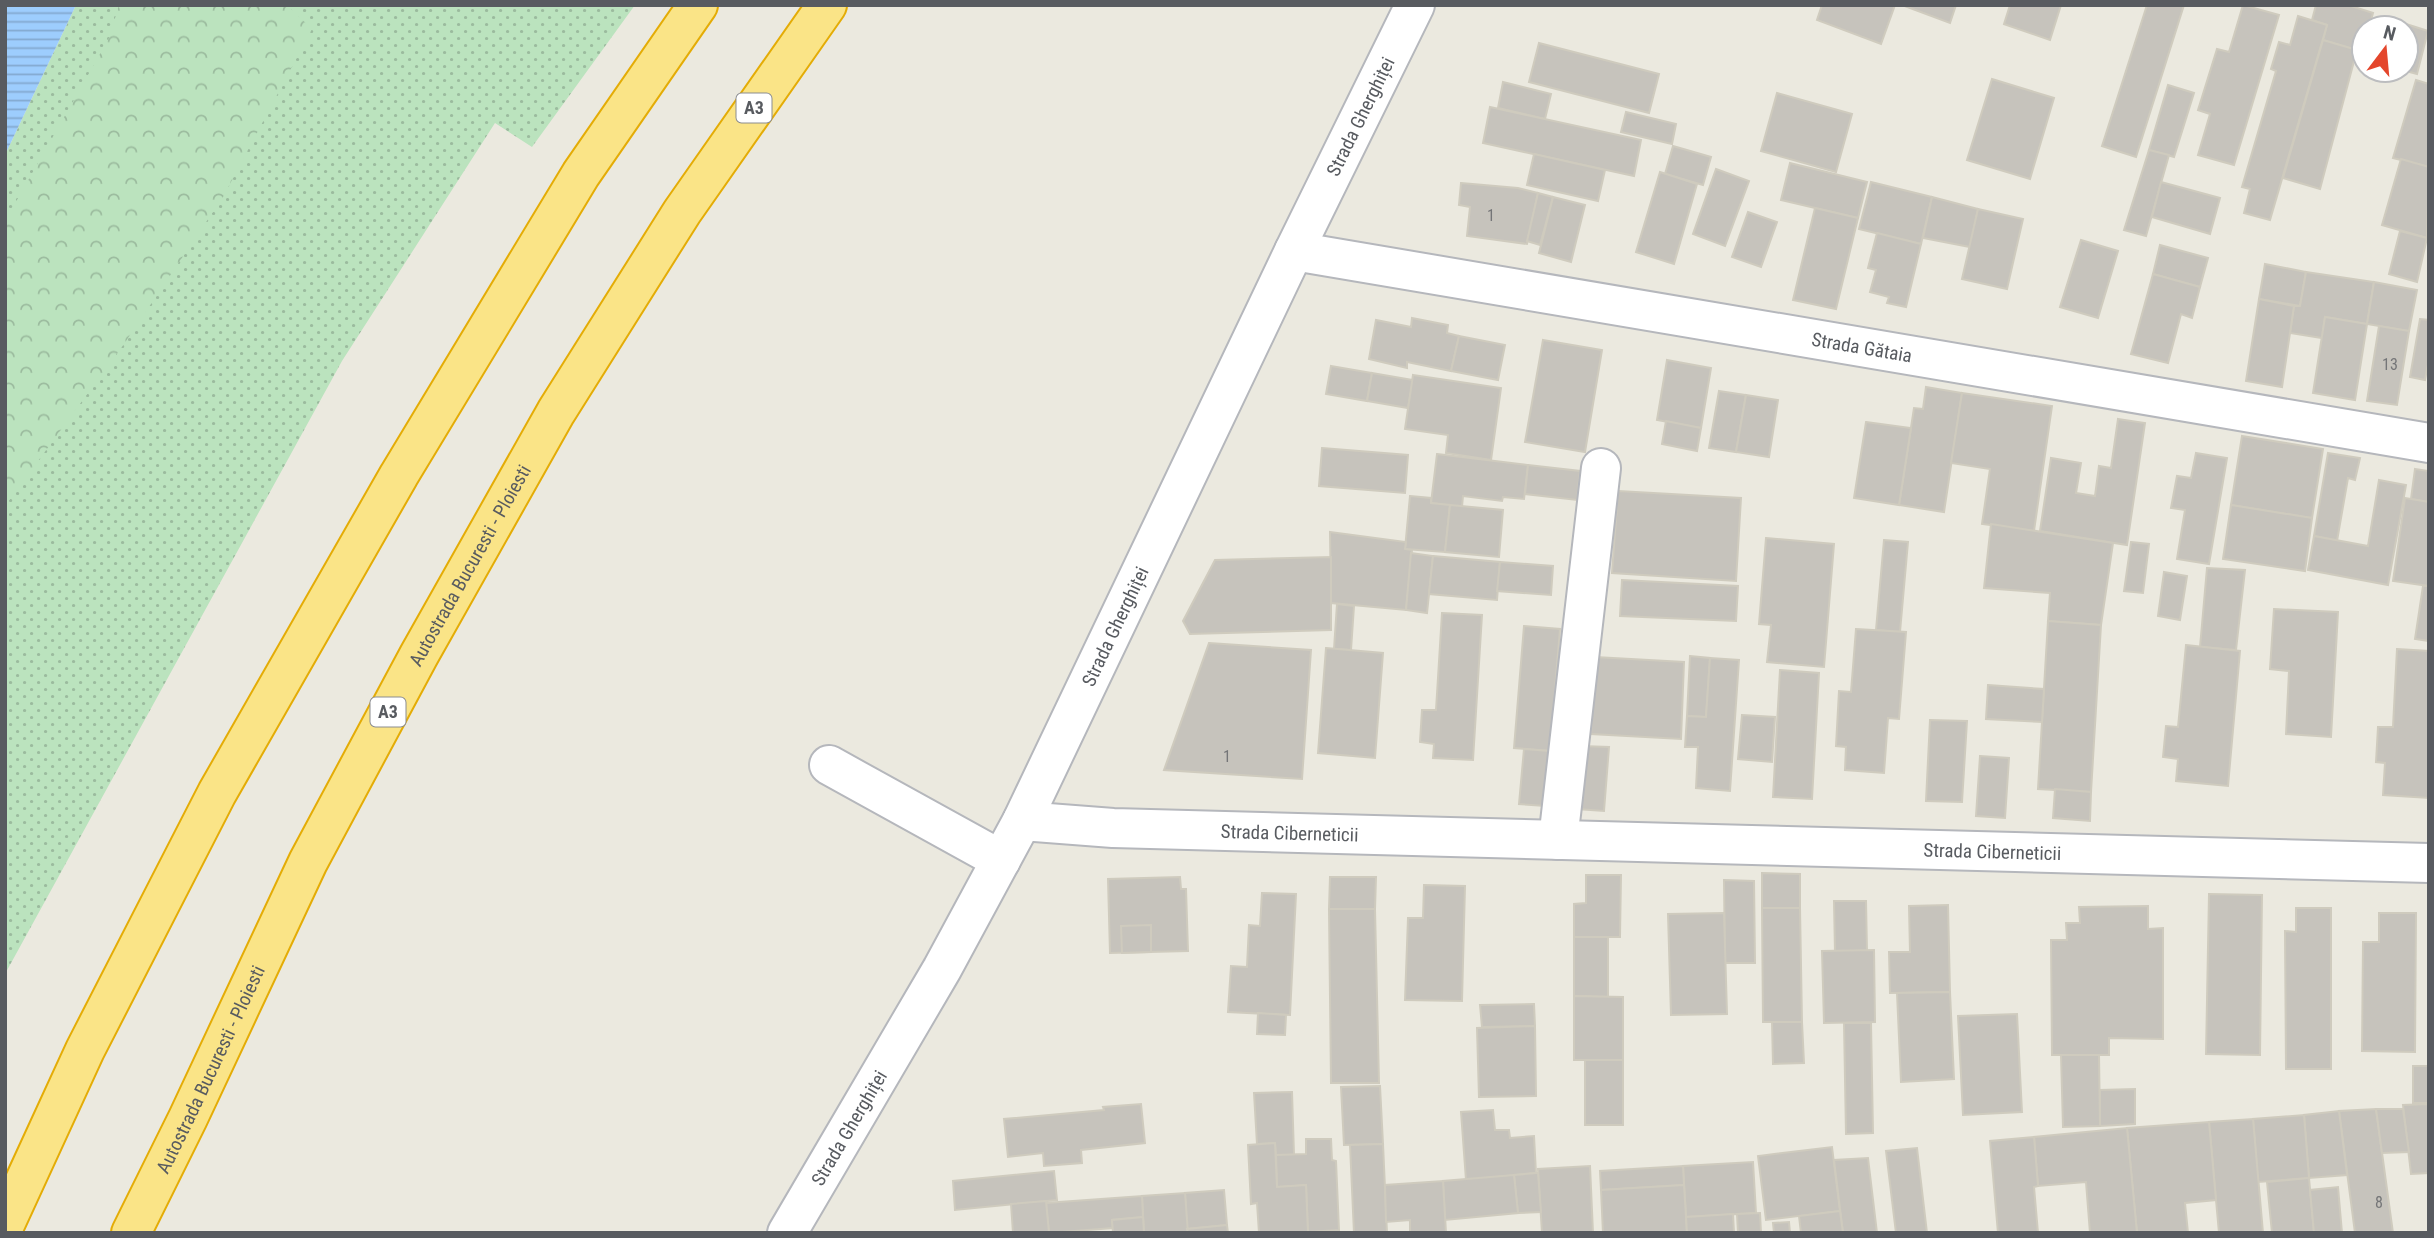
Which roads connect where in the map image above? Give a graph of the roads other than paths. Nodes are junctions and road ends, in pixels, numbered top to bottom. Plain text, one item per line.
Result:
1 (698, 5) edge
2 (827, 5) edge
3 (1415, 5) edge
4 (1294, 251) junction
5 (2429, 443) edge
6 (1601, 468) dead end
7 (830, 765) dead end
8 (1022, 821) junction
9 (1558, 840) junction
10 (1001, 860) junction
11 (2429, 863) edge
12 (5, 1224) edge
13 (131, 1233) edge
14 (787, 1233) edge

1 - 12 highway
2 - 13 highway, Autostrada Bucuresti - Ploiesti / A3
3 - 4 street, Strada Gherghiței
4 - 5 street, Strada Gătaia
4 - 8 street, Strada Gherghiței
6 - 9 street
7 - 10 street
8 - 9 street, Strada Ciberneticii
8 - 10 street, Strada Gherghiței
9 - 11 street, Strada Ciberneticii
10 - 14 street, Strada Gherghiței

